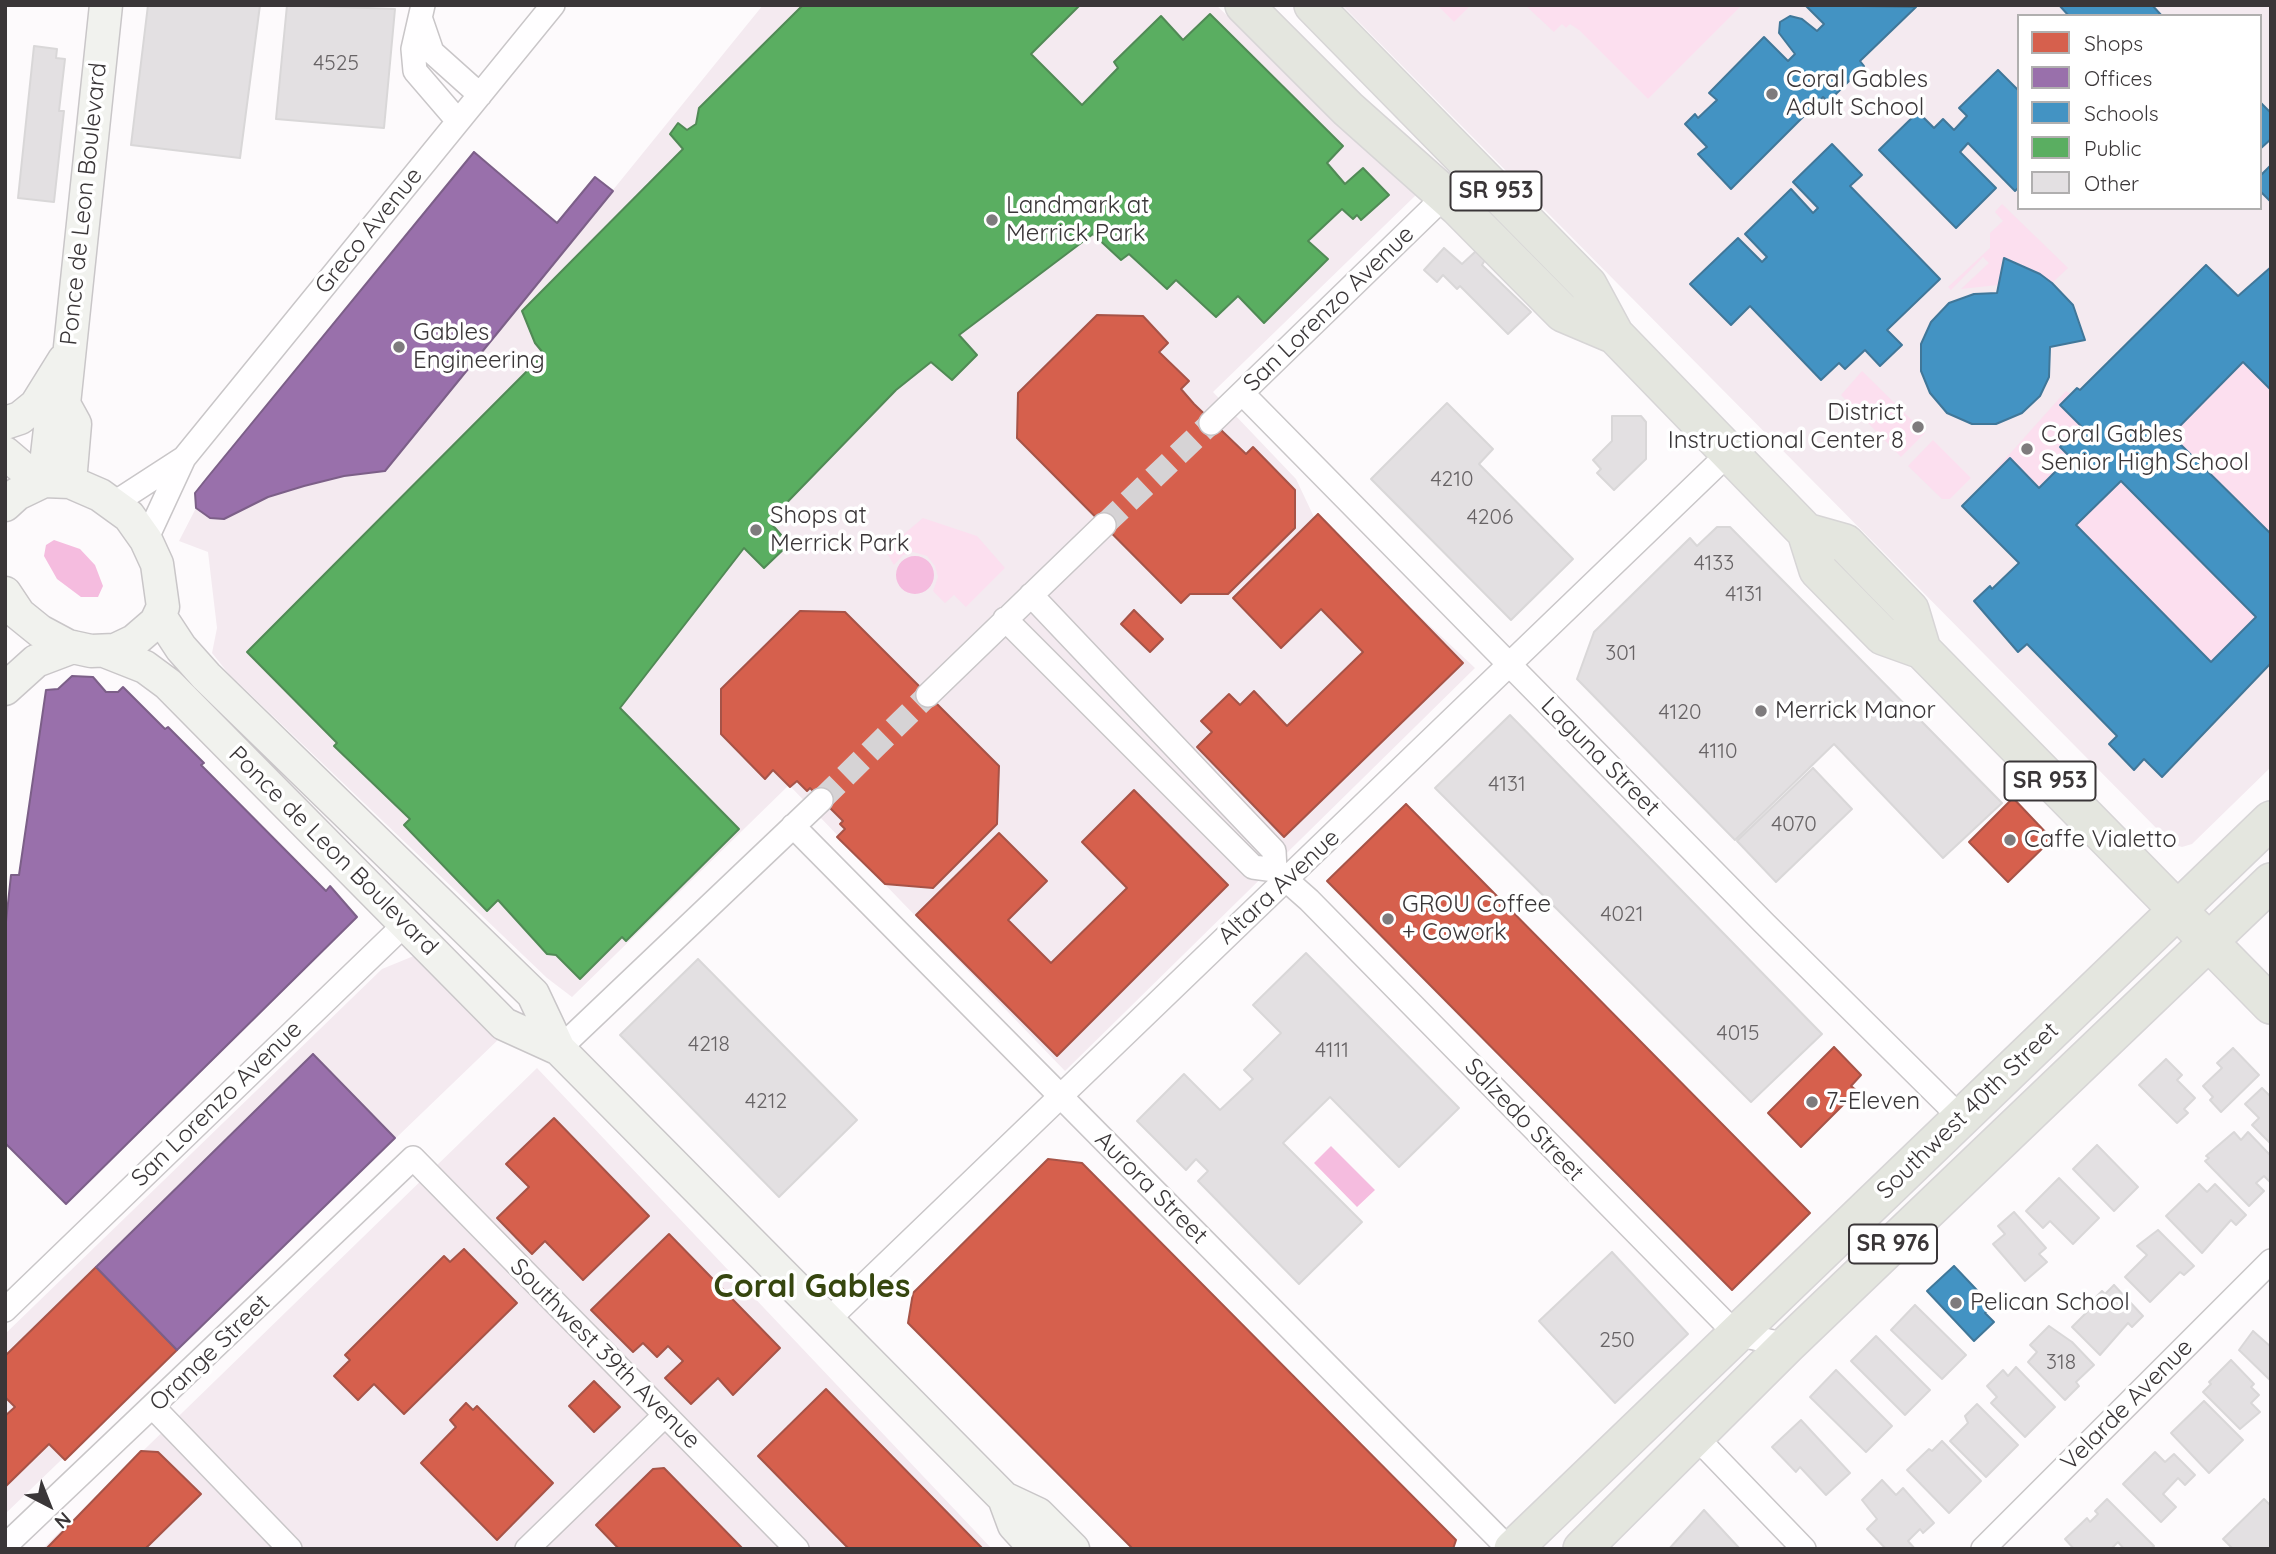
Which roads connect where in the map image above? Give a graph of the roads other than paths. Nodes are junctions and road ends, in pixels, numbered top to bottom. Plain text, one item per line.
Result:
1 (106, 5) edge
2 (553, 5) edge
3 (1244, 5) edge
4 (1313, 5) edge
5 (422, 13) edge
6 (480, 95) junction
7 (458, 121) junction
8 (1446, 195) junction
9 (1615, 335) junction
10 (69, 353) junction
11 (1242, 393) junction
12 (5, 423) edge
13 (1212, 423) tunnel mouth
14 (5, 453) edge
15 (1729, 453) junction
16 (184, 458) junction
17 (51, 482) junction
18 (113, 503) junction
19 (5, 505) edge
20 (1104, 525) tunnel mouth
21 (146, 540) junction
22 (1031, 595) junction
23 (7, 608) edge
24 (160, 616) junction
25 (1004, 619) junction
26 (73, 647) junction
27 (107, 652) junction
28 (1511, 666) junction
29 (1111, 680) junction
30 (5, 689) edge
31 (928, 695) tunnel mouth
32 (1087, 702) junction
33 (821, 800) tunnel mouth
34 (2271, 820) edge
35 (793, 827) junction
36 (1281, 875) junction
37 (2271, 882) edge
38 (2177, 912) junction
39 (404, 925) junction
40 (2209, 943) junction
41 (2271, 1005) edge
42 (559, 1049) junction
43 (1061, 1097) junction
44 (1961, 1118) junction
45 (413, 1158) joint
46 (2271, 1261) edge
47 (31, 1285) junction
48 (5, 1286) edge
49 (5, 1310) edge
50 (828, 1320) junction
51 (1736, 1334) junction
52 (1787, 1345) junction
53 (153, 1407) junction
54 (665, 1415) junction
55 (1695, 1436) junction
56 (1004, 1498) junction
57 (5, 1546) edge
58 (290, 1549) edge
59 (527, 1549) edge
60 (797, 1549) edge
61 (1035, 1549) edge
62 (1073, 1549) edge
63 (1511, 1549) edge
64 (1582, 1549) edge
65 (1804, 1549) edge
66 (1983, 1549) edge

1 - 10 street, Ponce de Leon Boulevard
2 - 6 street, Greco Avenue
3 - 8 main road, SR 953
4 - 9 main road, SR 953
5 - 6 street
5 - 7 street
6 - 7 street, Greco Avenue
7 - 16 street, Greco Avenue
8 - 9 main road, SR 953
8 - 11 street, San Lorenzo Avenue
9 - 15 main road, SR 953
10 - 12 street
10 - 17 street, Ponce de Leon Boulevard
11 - 13 street, San Lorenzo Avenue
11 - 28 street, Laguna Street
14 - 17 street
15 - 28 street, Altara Avenue
15 - 38 main road, SR 953
16 - 18 street, Greco Avenue
16 - 21 street, Greco Avenue
17 - 18 street
17 - 19 street
18 - 21 street
20 - 22 street
21 - 24 street
22 - 25 street
22 - 29 street, Salzedo Street
23 - 26 street
24 - 27 street
24 - 42 street, Ponce de Leon Boulevard
25 - 31 street
25 - 32 street, Salzedo Street
26 - 27 street, Ponce de Leon Boulevard
26 - 30 street
27 - 39 street, Ponce de Leon Boulevard
28 - 36 street, Altara Avenue
28 - 44 street, Laguna Street
29 - 32 street
29 - 36 street, Salzedo Street
32 - 36 street, Salzedo Street
33 - 35 street
34 - 38 main road, Southwest 40th Street / SR 976
35 - 42 street
35 - 43 street, Aurora Street
36 - 43 street, Altara Avenue
36 - 51 street, Salzedo Street
37 - 40 main road, Southwest 40th Street / SR 976
38 - 40 main road, SR 953
38 - 44 main road, Southwest 40th Street / SR 976
39 - 42 street, Ponce de Leon Boulevard
39 - 47 street, San Lorenzo Avenue
40 - 41 main road, SR 953
40 - 52 main road, Southwest 40th Street / SR 976
42 - 50 street, Ponce de Leon Boulevard
43 - 50 street, Altara Avenue
43 - 63 street, Aurora Street
44 - 51 main road, Southwest 40th Street / SR 976
45 - 53 street, Orange Street
45 - 54 street, Southwest 39th Avenue
46 - 66 street, Velarde Avenue
47 - 48 street
47 - 49 street, San Lorenzo Avenue
50 - 56 street, Ponce de Leon Boulevard
51 - 52 street
51 - 63 main road, Southwest 40th Street / SR 976
52 - 55 main road, Southwest 40th Street / SR 976
53 - 57 street, Orange Street
53 - 58 street
54 - 59 street
54 - 60 street, Southwest 39th Avenue
55 - 64 main road, Southwest 40th Street / SR 976
55 - 65 street
56 - 61 street, Ponce de Leon Boulevard
56 - 62 street, Ponce de Leon Boulevard

